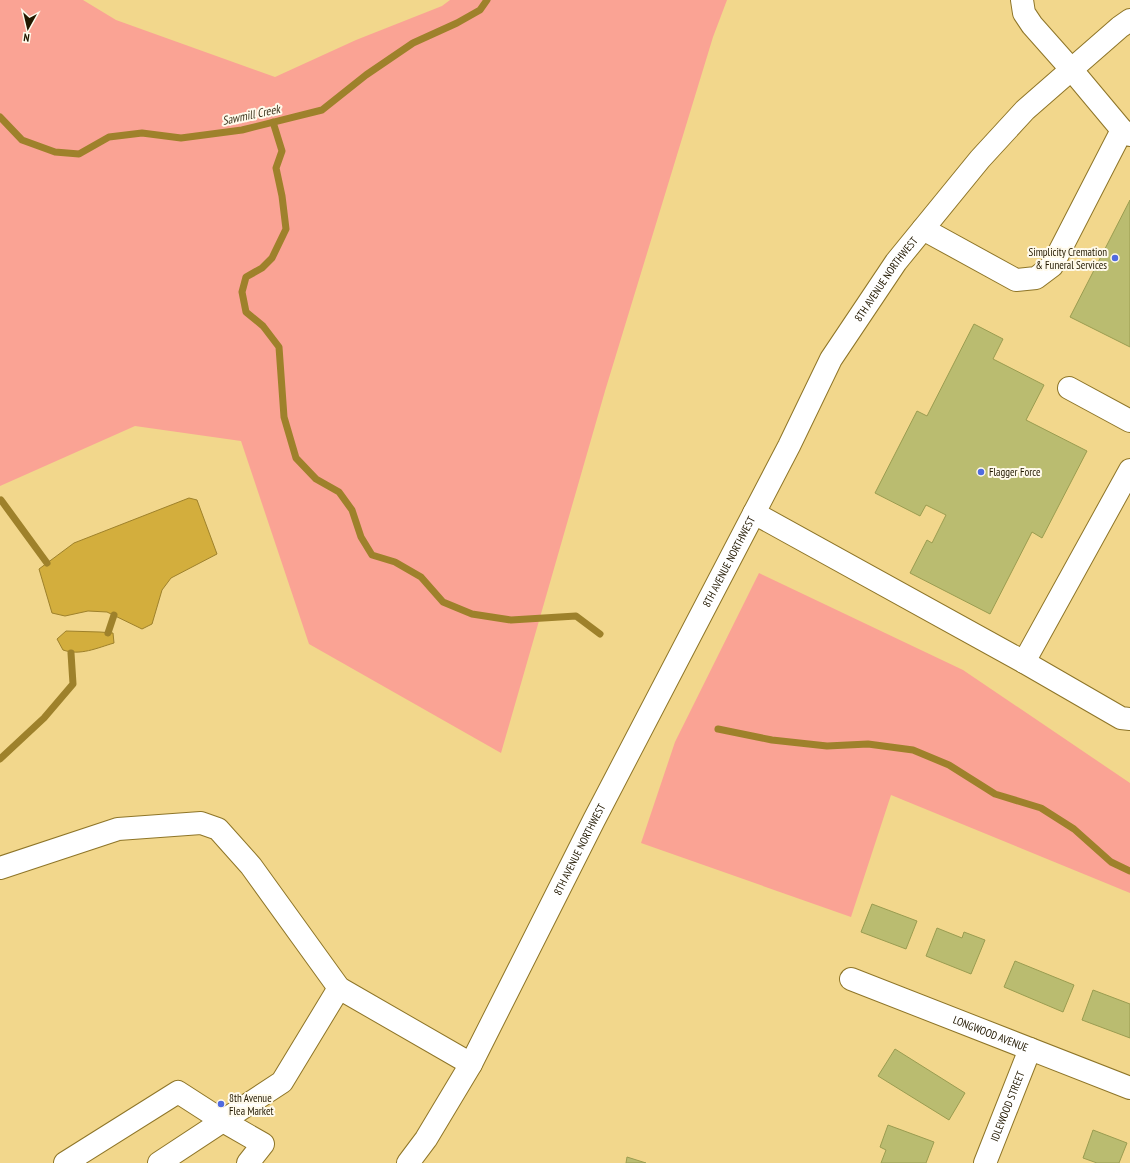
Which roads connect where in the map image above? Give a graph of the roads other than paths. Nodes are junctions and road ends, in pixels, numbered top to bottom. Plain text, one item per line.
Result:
1 (1022, 0) edge
2 (1130, 20) edge
3 (1071, 69) junction
4 (1126, 133) edge
5 (923, 229) junction
6 (1069, 388) dead end
7 (1130, 421) edge
8 (1130, 470) edge
9 (754, 514) junction
10 (1024, 662) junction
11 (1130, 719) edge
12 (0, 868) edge
13 (851, 979) dead end
14 (340, 988) junction
15 (1030, 1049) junction
16 (471, 1064) junction
17 (1130, 1088) edge
18 (223, 1122) junction
19 (65, 1163) edge
20 (160, 1163) edge
21 (248, 1163) edge
22 (408, 1163) edge
23 (985, 1163) edge

1 - 3 street
2 - 3 street, 8TH AVENUE NORTHWEST
3 - 4 street
3 - 5 street, 8TH AVENUE NORTHWEST
4 - 5 street
5 - 9 street, 8TH AVENUE NORTHWEST
6 - 7 street
8 - 10 street
9 - 10 street
9 - 16 street, 8TH AVENUE NORTHWEST
10 - 11 street
12 - 14 street
13 - 15 street, LONGWOOD AVENUE
14 - 16 street
14 - 18 street
15 - 17 street, LONGWOOD AVENUE
15 - 23 street, IDLEWOOD STREET
16 - 22 street, 8TH AVENUE NORTHWEST
18 - 19 street
18 - 20 street
18 - 21 street

